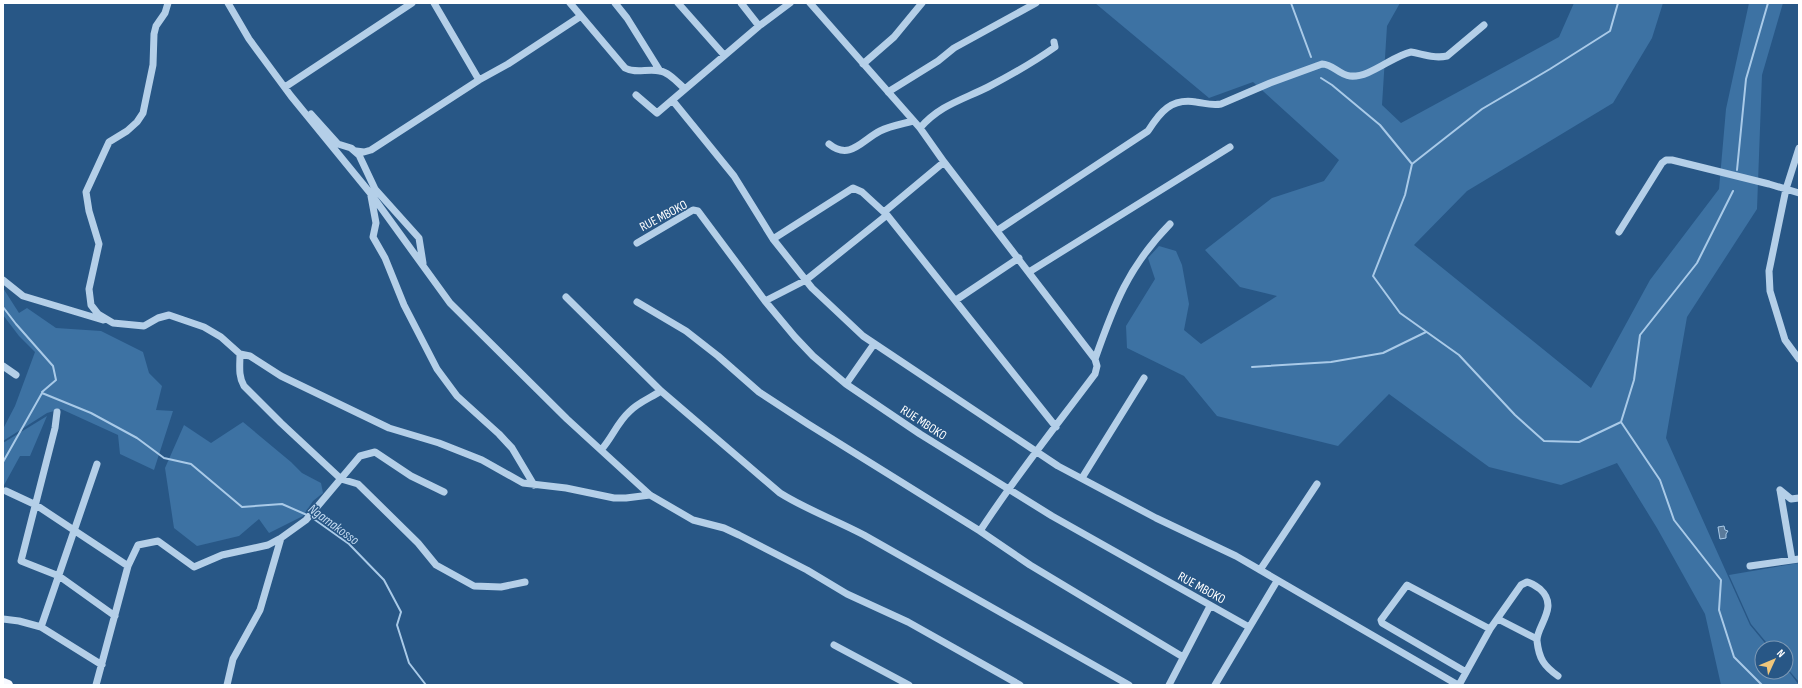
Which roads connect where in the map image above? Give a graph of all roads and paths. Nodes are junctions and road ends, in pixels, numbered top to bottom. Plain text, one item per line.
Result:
1 (168, 3) edge
2 (228, 3) edge
3 (412, 3) edge
4 (434, 3) edge
5 (570, 3) edge
6 (615, 3) edge
7 (678, 3) edge
8 (741, 3) edge
9 (790, 3) edge
10 (810, 3) edge
11 (922, 3) edge
12 (1036, 3) edge
13 (581, 16) junction
14 (1484, 25) dead end
15 (759, 26) junction
16 (1054, 42) dead end
17 (724, 55) junction
18 (863, 64) junction
19 (660, 71) junction
20 (479, 80) junction
21 (285, 88) junction
22 (686, 89) junction
23 (888, 92) junction
24 (636, 95) dead end
25 (291, 96) junction
26 (672, 101) junction
27 (912, 121) junction
28 (920, 128) junction
29 (829, 144) dead end
30 (1230, 147) dead end
31 (1799, 148) edge
32 (356, 151) junction
33 (944, 162) junction
34 (1786, 189) junction
35 (1799, 193) edge
36 (371, 194) junction
37 (886, 213) junction
38 (1170, 224) dead end
39 (998, 230) junction
40 (1619, 232) dead end
41 (773, 239) junction
42 (637, 243) dead end
43 (1019, 258) junction
44 (423, 263) junction
45 (1029, 272) junction
46 (3, 280) edge
47 (806, 280) junction
48 (566, 297) dead end
49 (956, 300) junction
50 (765, 301) junction
51 (637, 302) dead end
52 (113, 323) junction
53 (874, 344) junction
54 (240, 354) junction
55 (1799, 359) edge
56 (1095, 360) junction
57 (3, 366) edge
58 (16, 375) dead end
59 (1144, 378) dead end
60 (846, 384) junction
61 (661, 391) junction
62 (57, 412) dead end
63 (1056, 427) junction
64 (601, 450) junction
65 (1036, 453) junction
66 (97, 464) dead end
67 (1082, 478) junction
68 (342, 479) junction
69 (1317, 484) dead end
70 (534, 485) junction
71 (1007, 489) junction
72 (6, 491) dead end
73 (444, 492) dead end
74 (650, 495) junction
75 (1799, 498) edge
76 (36, 505) junction
77 (73, 530) junction
78 (980, 531) junction
79 (281, 538) junction
80 (1795, 560) edge
81 (128, 566) junction
82 (1750, 566) dead end
83 (1260, 570) junction
84 (59, 576) junction
85 (1277, 581) junction
86 (525, 582) dead end
87 (1210, 606) junction
88 (115, 616) junction
89 (3, 619) edge
90 (1498, 619) junction
91 (41, 627) junction
92 (1249, 627) junction
93 (1490, 629) junction
94 (1537, 639) junction
95 (834, 645) dead end
96 (1183, 657) junction
97 (102, 665) junction
98 (1466, 672) junction
99 (1558, 676) dead end
100 (3, 683) edge
101 (8, 685) edge
102 (96, 685) edge
103 (227, 685) edge
104 (909, 685) edge
105 (1020, 685) edge
106 (1129, 685) edge
107 (1169, 685) edge
108 (1214, 685) edge
109 (1458, 685) edge

1 - 52 street
2 - 21 street
3 - 21 street
4 - 20 street
5 - 13 street
6 - 19 street
7 - 17 street
8 - 15 street
9 - 15 street
10 - 18 street
11 - 18 street
12 - 23 street
13 - 19 street
13 - 20 street
14 - 39 street
15 - 17 street
16 - 28 street
17 - 22 street
18 - 23 street
19 - 22 street
20 - 32 street
21 - 25 street
22 - 26 street
23 - 27 street
24 - 26 street
25 - 32 street
25 - 36 street
26 - 41 street
27 - 28 street
27 - 29 street
28 - 33 street
30 - 45 street
31 - 34 street
32 - 44 street
33 - 37 street
33 - 39 street
34 - 35 street
34 - 40 street
34 - 55 street
36 - 44 street
36 - 70 street
37 - 41 street
37 - 47 street
37 - 49 street
38 - 56 street
39 - 43 street
41 - 47 street
42 - 50 street, RUE MBOKO
43 - 45 street
43 - 49 street
44 - 64 street
45 - 56 street
46 - 52 street
47 - 50 street
47 - 53 street
48 - 61 street
49 - 63 street
50 - 60 street, RUE MBOKO
51 - 78 street
52 - 54 street
53 - 60 street
53 - 65 street
54 - 68 street
54 - 70 street
56 - 63 street
57 - 58 street
59 - 67 street
60 - 71 street, RUE MBOKO
61 - 64 street
61 - 106 street
62 - 76 street
63 - 65 street
64 - 74 street
65 - 67 street
65 - 71 street
66 - 77 street
67 - 83 street
68 - 73 street
68 - 79 street
68 - 86 street
69 - 83 street
70 - 74 street
71 - 78 street
71 - 87 street, RUE MBOKO
72 - 76 street
74 - 105 street
75 - 80 street
76 - 77 street
76 - 84 street
77 - 81 street
77 - 84 street
78 - 96 street
79 - 81 street
79 - 103 street
80 - 82 street
81 - 88 street
83 - 85 street
84 - 88 street
84 - 91 street
85 - 92 street
85 - 109 street
87 - 92 street, RUE MBOKO
87 - 96 street
88 - 97 street
89 - 91 street
90 - 93 street
90 - 94 street
90 - 94 street
91 - 97 street
92 - 108 street
93 - 98 street
93 - 98 street
94 - 99 street
95 - 104 street
96 - 107 street
97 - 102 street
98 - 109 street
100 - 101 main road

